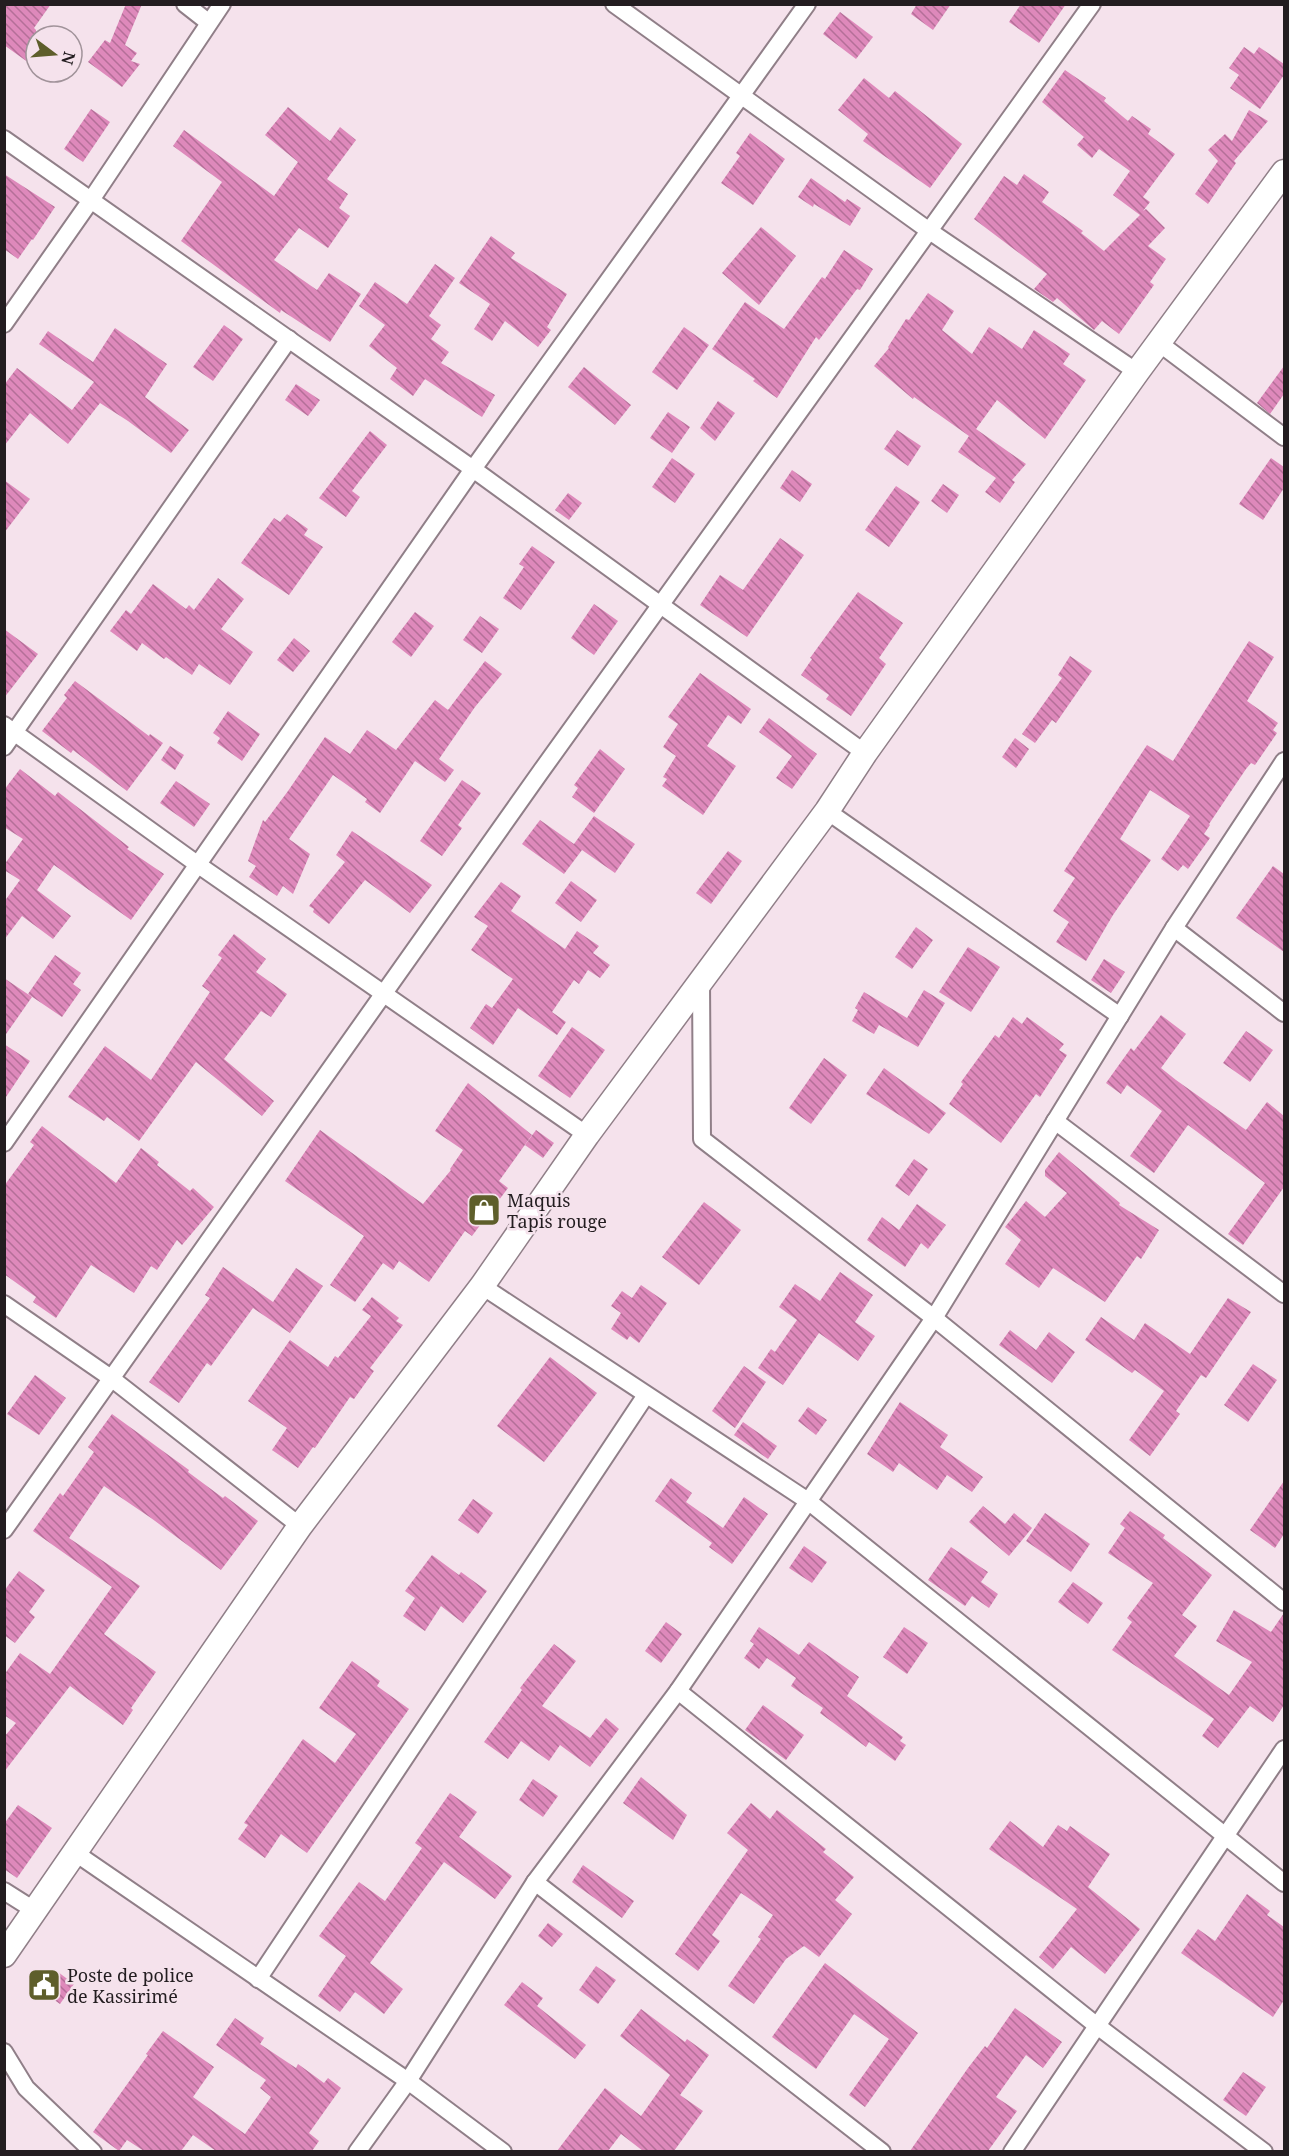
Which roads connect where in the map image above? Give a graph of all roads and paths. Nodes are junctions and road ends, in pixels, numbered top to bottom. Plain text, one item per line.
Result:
1 (185, 4) edge
2 (222, 4) edge
3 (614, 4) edge
4 (807, 4) edge
5 (1092, 4) edge
6 (208, 22) junction
7 (741, 96) junction
8 (4, 139) edge
9 (1284, 172) edge
10 (91, 200) junction
11 (928, 230) junction
12 (4, 324) edge
13 (289, 339) junction
14 (1159, 343) junction
15 (1137, 372) junction
16 (1284, 437) edge
17 (473, 469) junction
18 (661, 604) junction
19 (10, 729) edge
20 (4, 747) edge
21 (865, 753) junction
22 (1284, 761) edge
23 (827, 811) junction
24 (197, 864) junction
25 (1174, 928) junction
26 (701, 981) junction
27 (383, 994) junction
28 (1284, 1013) edge
29 (1120, 1016) junction
30 (1055, 1121) junction
31 (587, 1135) junction
32 (4, 1143) edge
33 (482, 1286) junction
34 (1284, 1294) edge
35 (4, 1304) edge
36 (934, 1318) junction
37 (111, 1378) junction
38 (646, 1395) junction
39 (808, 1502) junction
40 (300, 1526) junction
41 (4, 1530) edge
42 (1284, 1602) edge
43 (678, 1691) junction
44 (1284, 1749) edge
45 (1227, 1836) junction
46 (74, 1852) junction
47 (535, 1882) junction
48 (1284, 1883) edge
49 (4, 1891) edge
50 (34, 1910) junction
51 (4, 1955) edge
52 (258, 1979) junction
53 (1096, 2025) junction
54 (4, 2052) edge
55 (408, 2081) junction
56 (93, 2151) edge
57 (357, 2151) edge
58 (502, 2151) edge
59 (882, 2151) edge
60 (1012, 2151) edge
61 (1264, 2151) edge

1 - 6 street
2 - 6 street
3 - 7 street
4 - 7 street
5 - 11 street
6 - 10 street
7 - 11 street
7 - 17 street
8 - 10 street
9 - 14 street
10 - 12 street
10 - 13 street
11 - 15 street
11 - 18 street
13 - 17 street
13 - 19 street
14 - 15 street
14 - 16 street
15 - 21 street
17 - 18 street
17 - 24 street
18 - 21 street
18 - 27 street
19 - 20 street
19 - 24 street
21 - 23 street
22 - 25 street
23 - 26 street
23 - 29 street
24 - 27 street
24 - 32 street
25 - 28 street
25 - 29 street
26 - 31 street
26 - 36 street
27 - 31 street
27 - 37 street
29 - 30 street
30 - 34 street
30 - 36 street
31 - 33 street
33 - 38 street
33 - 40 street
35 - 37 street
36 - 39 street
36 - 42 street
37 - 40 street
37 - 41 street
38 - 39 street
38 - 52 street
39 - 43 street
39 - 45 street
40 - 46 street
43 - 47 street
43 - 53 street
44 - 45 street
45 - 48 street
45 - 53 street
46 - 50 street
46 - 52 street
47 - 55 street
47 - 59 street
49 - 50 street
50 - 51 street
52 - 55 street
53 - 60 street
53 - 61 street
54 - 56 street
55 - 57 street
55 - 58 street

